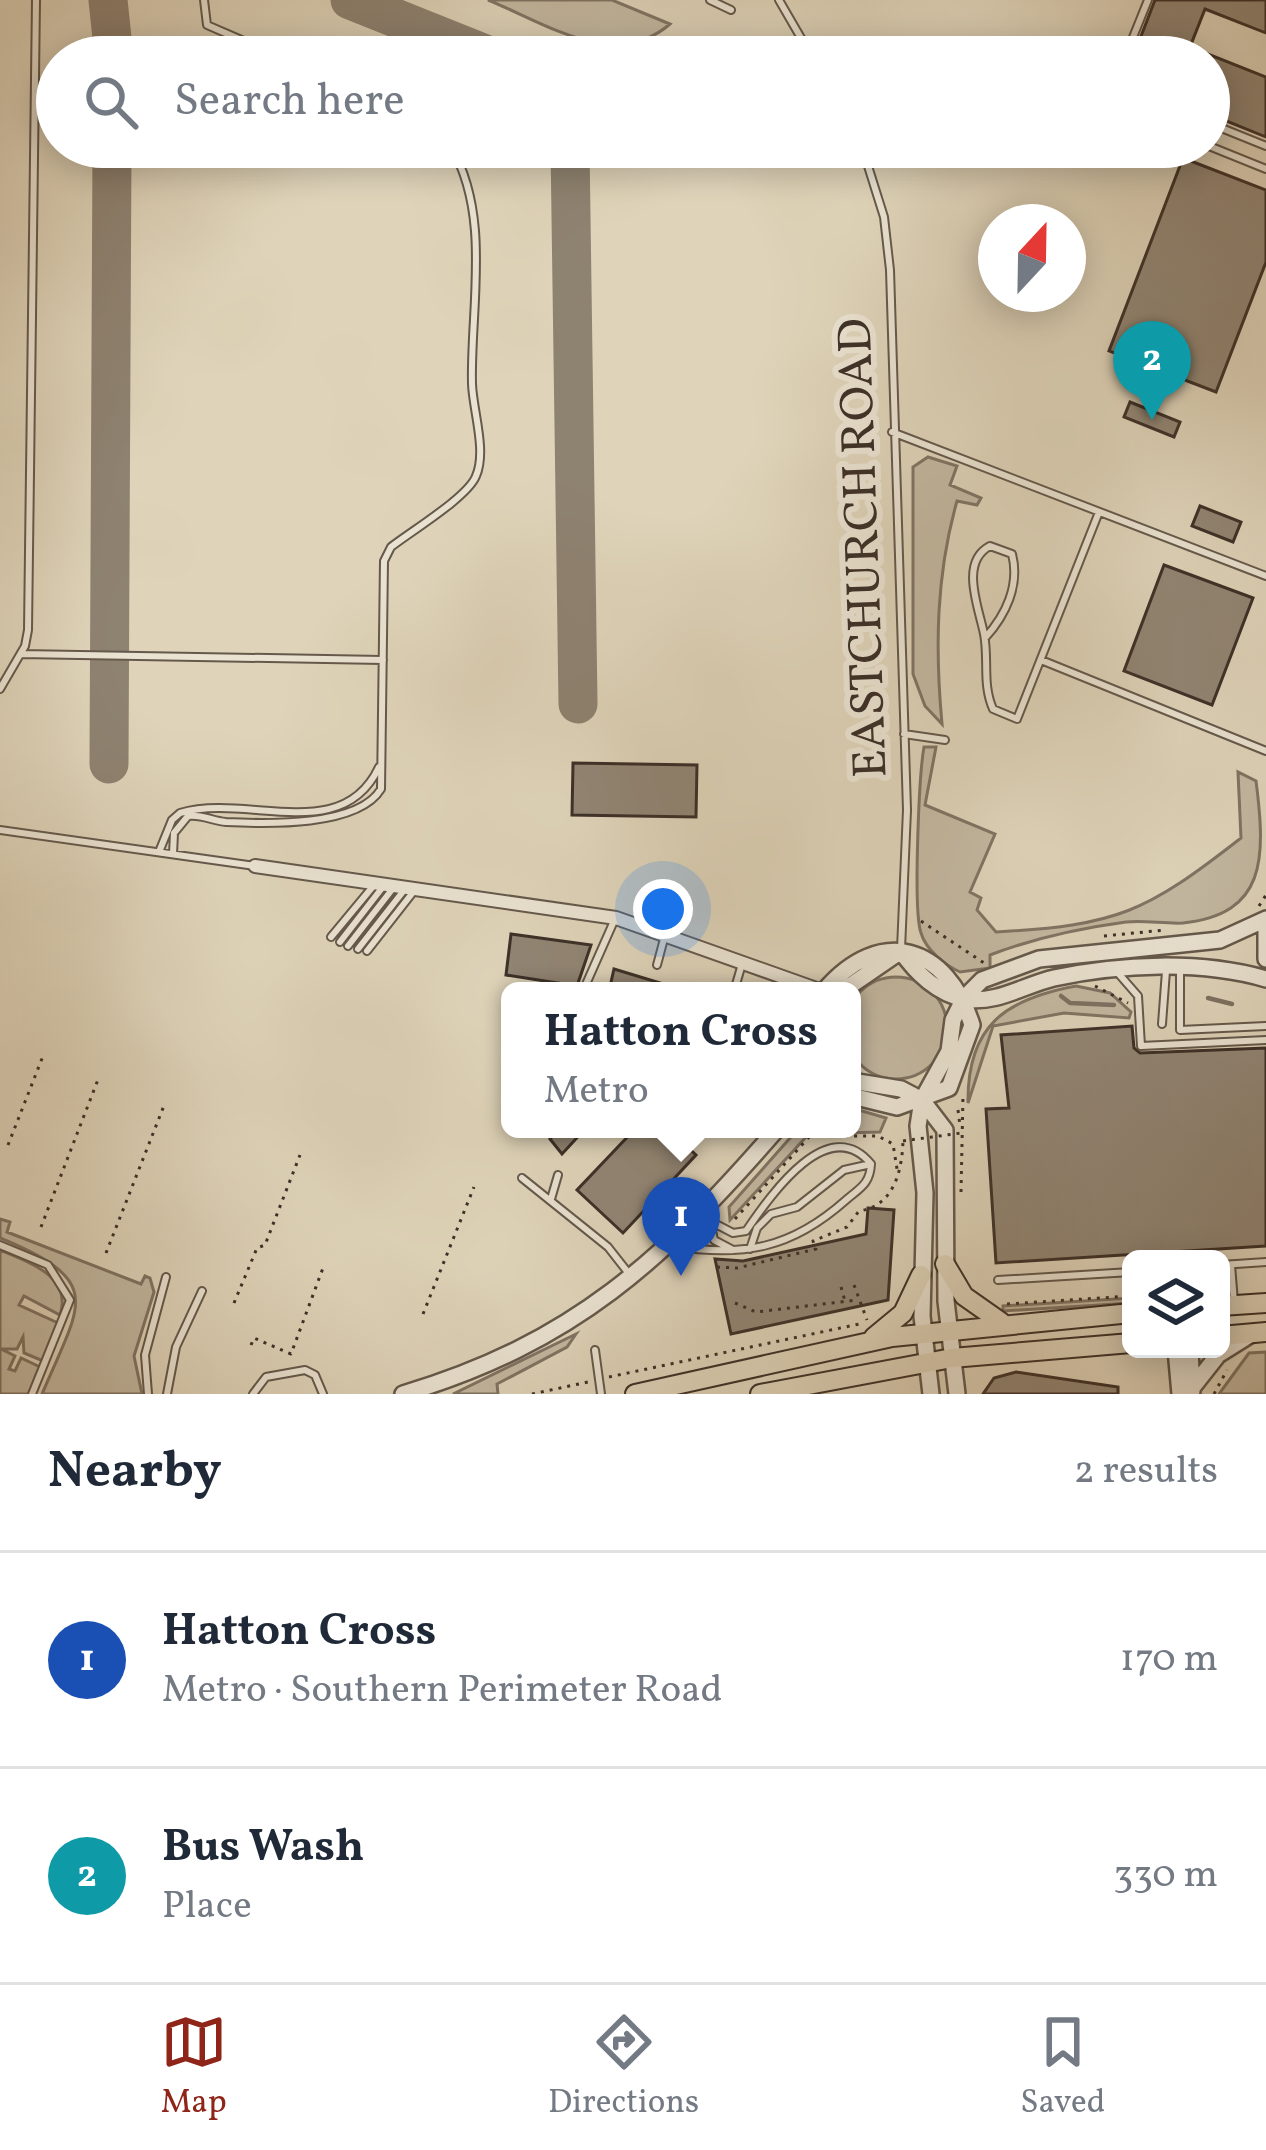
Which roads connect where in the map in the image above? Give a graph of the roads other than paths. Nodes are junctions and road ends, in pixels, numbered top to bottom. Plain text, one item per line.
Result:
1 (36, 0) edge
2 (204, 0) edge
3 (710, 0) edge
4 (779, 0) edge
5 (1148, 0) edge
6 (731, 10) dead end
7 (232, 36) edge
8 (800, 36) edge
9 (1133, 36) edge
10 (1230, 131) edge
11 (1266, 146) edge
12 (1230, 154) edge
13 (462, 168) edge
14 (869, 168) edge
15 (1266, 169) edge
16 (892, 432) junction
17 (1099, 512) junction
18 (1266, 576) edge
19 (985, 638) junction
20 (20, 654) junction
21 (383, 660) junction
22 (1041, 661) junction
23 (0, 688) edge
24 (904, 734) junction
25 (945, 740) dead end
26 (1266, 751) edge
27 (381, 763) junction
28 (0, 830) edge
29 (159, 852) junction
30 (173, 854) junction
31 (254, 866) joint
32 (396, 885) junction
33 (616, 918) junction
34 (1266, 922) edge
35 (665, 931) junction
36 (331, 937) dead end
37 (344, 944) dead end
38 (363, 950) dead end
39 (901, 951) junction
40 (1266, 959) edge
41 (743, 961) junction
42 (657, 965) dead end
43 (1173, 967) junction
44 (1116, 971) junction
45 (1266, 979) edge
46 (587, 982) edge
47 (737, 982) edge
48 (800, 982) edge
49 (834, 982) edge
50 (964, 998) junction
51 (1162, 1024) dead end
52 (1266, 1026) edge
53 (1266, 1040) edge
54 (861, 1082) edge
55 (861, 1098) edge
56 (922, 1100) junction
57 (769, 1138) edge
58 (871, 1167) junction
59 (558, 1175) dead end
60 (522, 1178) dead end
61 (551, 1199) junction
62 (707, 1217) junction
63 (0, 1245) edge
64 (672, 1246) junction
65 (750, 1249) junction
66 (739, 1252) junction
67 (1266, 1262) edge
68 (945, 1264) junction
69 (1231, 1264) joint
70 (1122, 1273) edge
71 (921, 1275) junction
72 (166, 1277) dead end
73 (632, 1278) junction
74 (1230, 1278) edge
75 (998, 1280) dead end
76 (202, 1291) dead end
77 (1266, 1304) edge
78 (1230, 1306) edge
79 (1000, 1313) junction
80 (1122, 1313) edge
81 (948, 1321) junction
82 (922, 1324) junction
83 (866, 1332) junction
84 (1260, 1333) edge
85 (1230, 1335) edge
86 (1122, 1343) edge
87 (595, 1350) dead end
88 (1186, 1358) edge
89 (926, 1362) junction
90 (953, 1366) junction
91 (168, 1392) edge
92 (1188, 1392) edge
93 (32, 1394) edge
94 (148, 1394) edge
95 (253, 1394) edge
96 (323, 1394) edge
97 (403, 1394) edge
98 (601, 1394) edge
99 (635, 1394) edge
100 (760, 1394) edge
101 (931, 1394) edge
102 (957, 1394) edge

1 - 20 lane
2 - 7 lane
3 - 6 lane
4 - 8 lane
5 - 9 lane
10 - 11 lane
12 - 15 lane
13 - 21 lane
14 - 16 lane, EASTCHURCH ROAD
16 - 17 lane
16 - 24 lane, EASTCHURCH ROAD
17 - 18 lane
17 - 22 lane
19 - 19 lane
19 - 22 lane
20 - 21 lane
20 - 23 lane
21 - 27 lane
22 - 26 lane
24 - 25 lane
24 - 39 lane, EASTCHURCH ROAD
27 - 29 lane
27 - 30 lane
28 - 29 lane
29 - 30 lane
30 - 31 lane
31 - 32 street
32 - 33 street
32 - 36 lane
32 - 37 lane
32 - 38 lane
33 - 35 street
33 - 46 lane
34 - 40 street
34 - 50 street
35 - 41 street
35 - 42 lane
39 - 49 street
39 - 50 street
41 - 47 lane
41 - 48 street
43 - 44 street
43 - 45 street
43 - 51 lane
43 - 52 lane
44 - 50 street
44 - 53 lane
50 - 56 street
54 - 56 street
55 - 56 street
56 - 68 street
56 - 71 street
57 - 62 street
58 - 62 lane
58 - 65 lane
58 - 65 lane
59 - 61 lane
60 - 61 lane
61 - 73 lane
62 - 64 street
62 - 66 lane
63 - 93 lane
64 - 66 lane
64 - 73 street
65 - 66 lane
67 - 69 lane
68 - 79 highway
68 - 81 street
69 - 74 lane
70 - 75 lane
71 - 82 street
71 - 83 highway
72 - 94 lane
73 - 97 street
76 - 91 lane
77 - 78 highway
79 - 80 highway
79 - 81 highway
81 - 82 highway
81 - 90 street
82 - 83 highway
82 - 89 street
83 - 99 highway
84 - 85 highway
84 - 92 street
86 - 90 highway
87 - 98 lane
88 - 92 street
89 - 90 highway
89 - 100 highway
89 - 101 street
90 - 102 street
95 - 96 lane

